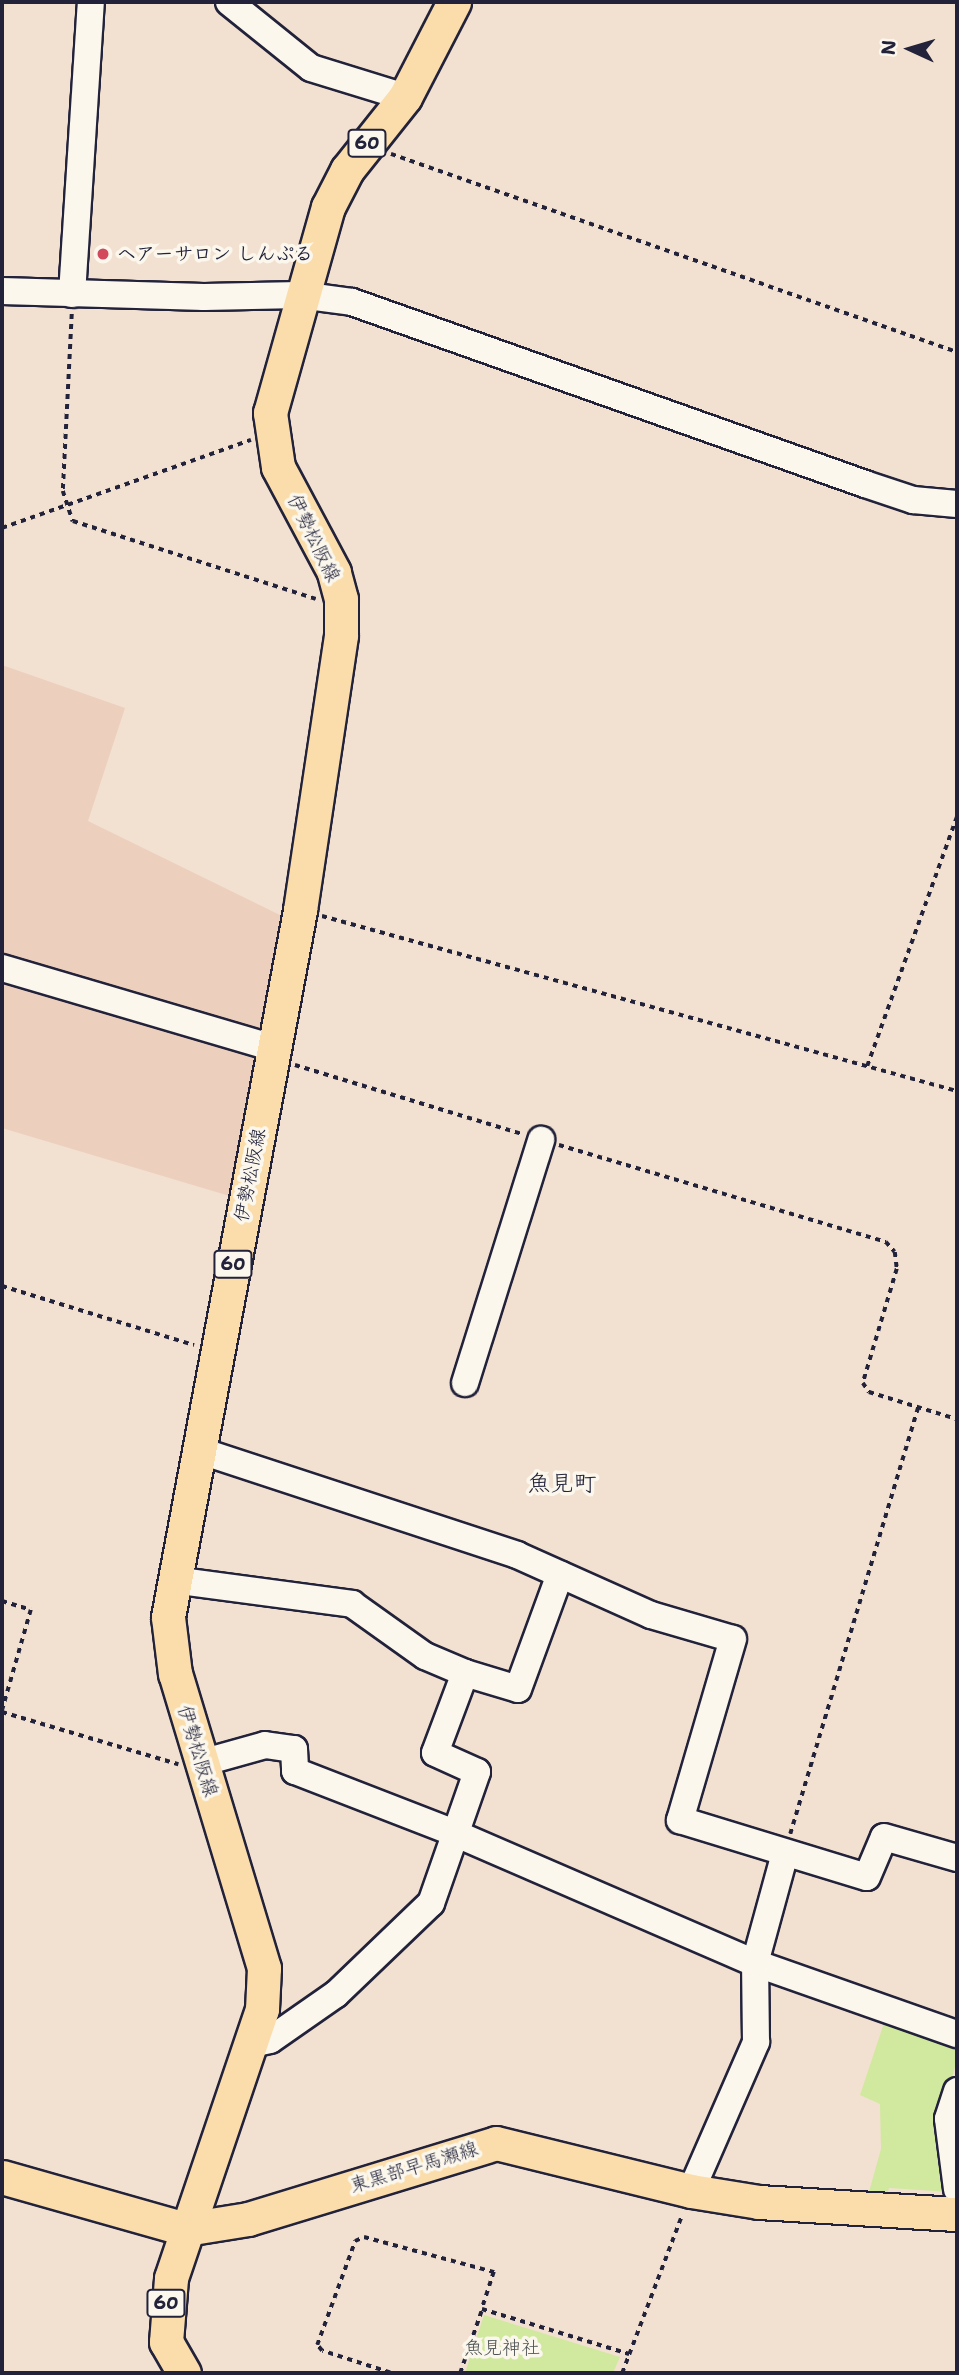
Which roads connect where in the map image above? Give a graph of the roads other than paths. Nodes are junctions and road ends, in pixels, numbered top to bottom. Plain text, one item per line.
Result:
1 (91, 2) edge
2 (229, 2) edge
3 (454, 2) edge
4 (405, 97) junction
5 (2, 290) edge
6 (72, 294) junction
7 (300, 295) junction
8 (957, 504) edge
9 (2, 968) edge
10 (273, 1053) junction
11 (541, 1140) road end
12 (465, 1384) dead end
13 (198, 1450) junction
14 (560, 1574) junction
15 (173, 1580) junction
16 (465, 1673) junction
17 (201, 1763) junction
18 (452, 1832) junction
19 (785, 1853) junction
20 (957, 1858) edge
21 (755, 1963) junction
22 (957, 2034) edge
23 (251, 2044) junction
24 (957, 2091) edge
25 (2, 2177) edge
26 (957, 2189) edge
27 (691, 2191) junction
28 (957, 2214) edge
29 (186, 2230) junction
30 (184, 2373) edge

1 - 6 street
2 - 4 street
3 - 4 main road, 伊勢松阪線 / 60
4 - 7 main road, 伊勢松阪線 / 60
5 - 6 street
6 - 7 street
7 - 8 street
7 - 10 main road, 伊勢松阪線 / 60
9 - 10 street
10 - 13 main road, 伊勢松阪線 / 60
11 - 12 street
13 - 14 street
13 - 15 main road, 伊勢松阪線 / 60
14 - 16 street
14 - 19 street
15 - 16 street
15 - 17 main road, 伊勢松阪線 / 60
16 - 18 street
17 - 18 street
17 - 23 main road, 伊勢松阪線 / 60
18 - 21 street
18 - 23 street
19 - 20 street
19 - 21 street
21 - 22 street
21 - 27 street
23 - 29 main road, 伊勢松阪線 / 60
24 - 26 street
25 - 29 main road, 東黒部早馬瀬線
27 - 28 main road, 東黒部早馬瀬線
27 - 29 main road, 東黒部早馬瀬線
29 - 30 main road, 伊勢松阪線 / 60

